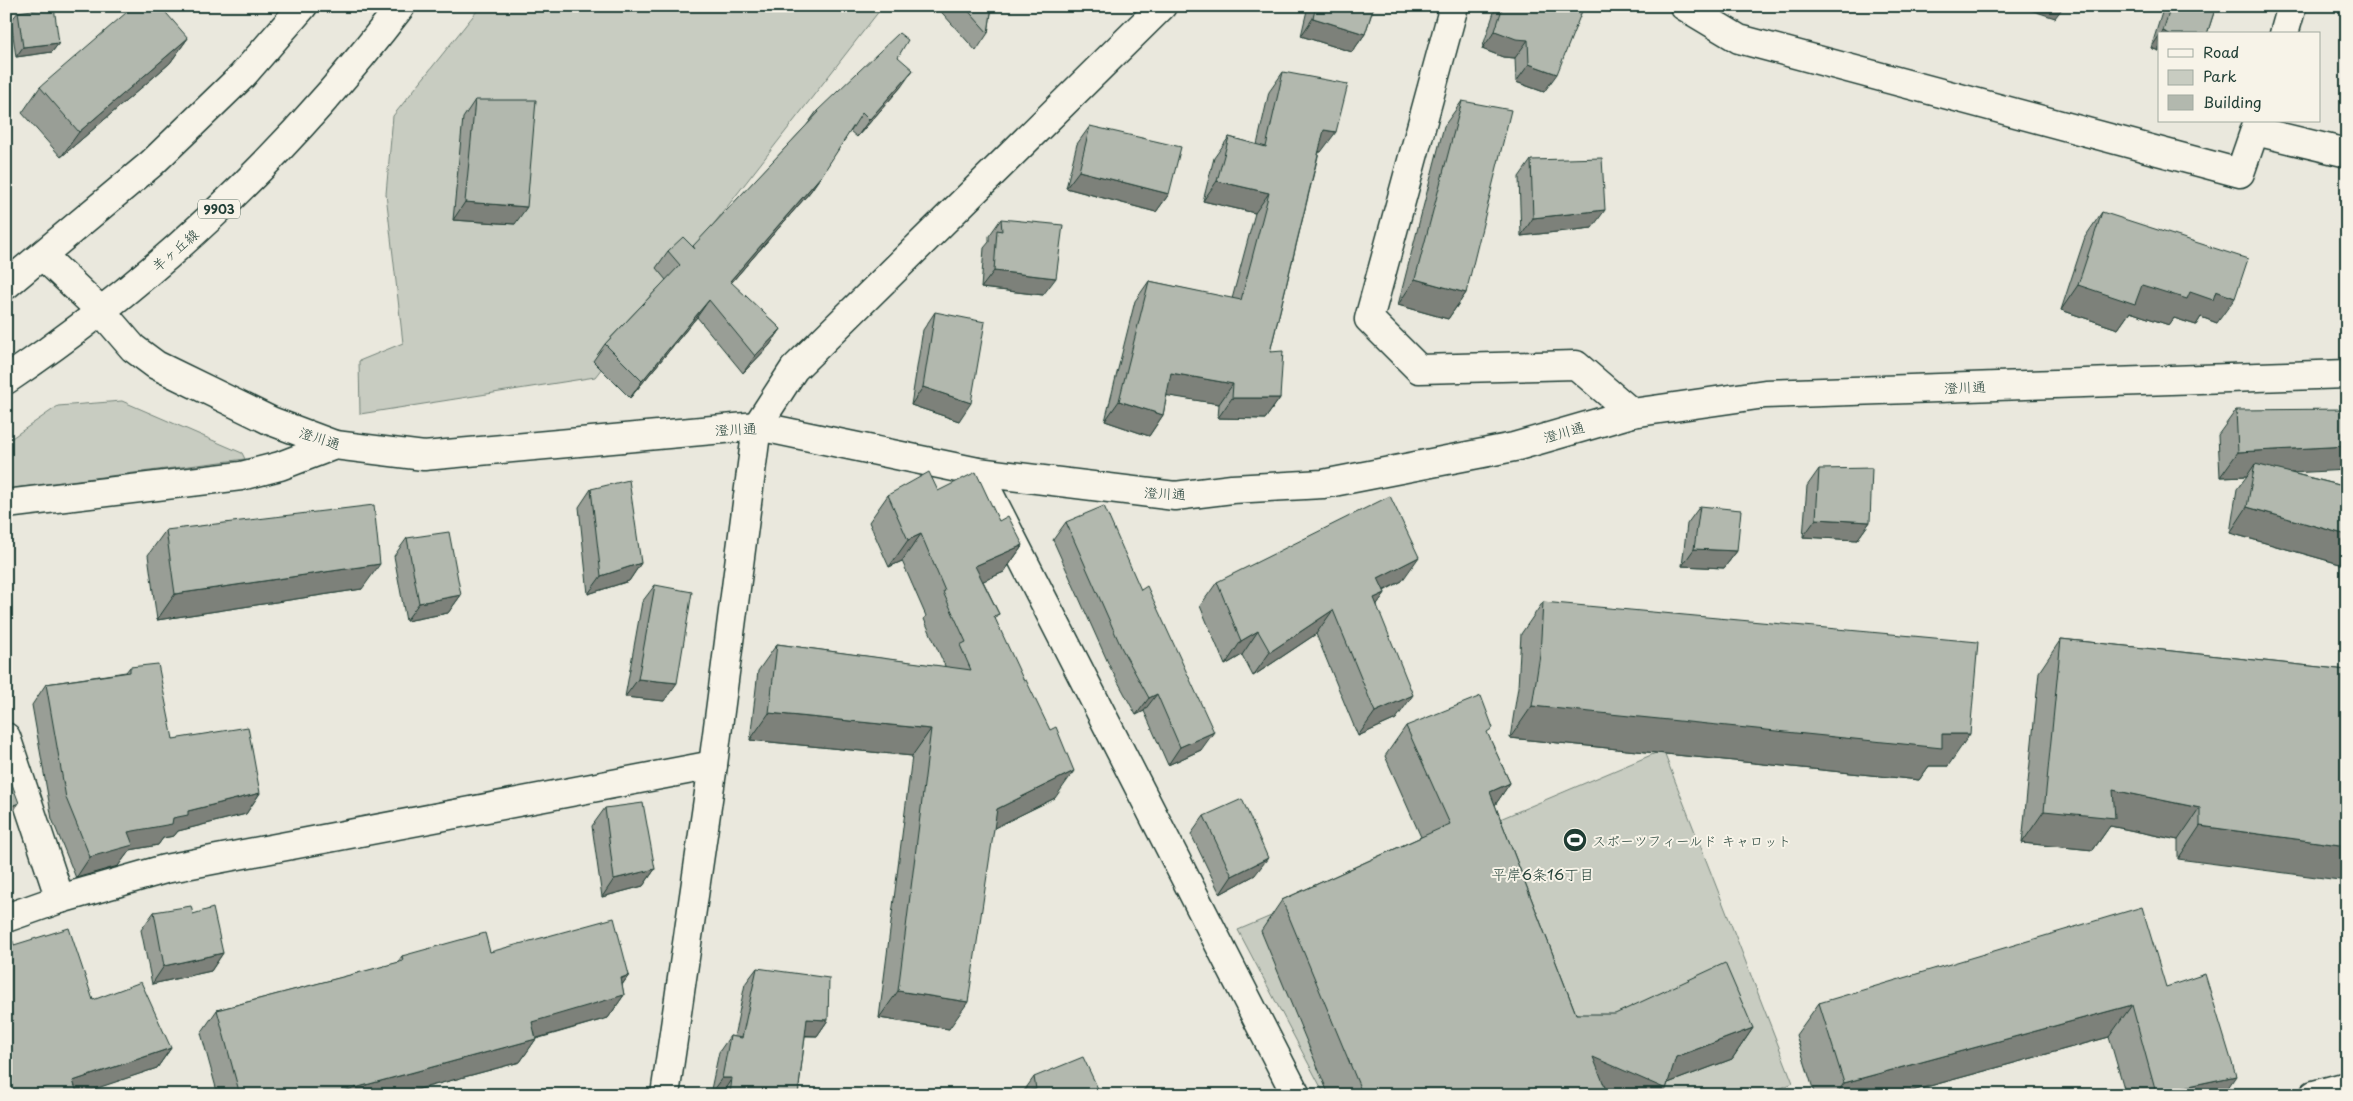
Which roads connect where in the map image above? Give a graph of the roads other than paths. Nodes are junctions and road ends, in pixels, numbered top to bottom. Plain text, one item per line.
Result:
1 (303, 6) edge
2 (401, 6) edge
3 (1162, 6) edge
4 (1454, 6) edge
5 (1684, 6) edge
6 (2292, 6) edge
7 (2285, 32) edge
8 (2256, 126) edge
9 (2347, 153) edge
10 (43, 256) junction
11 (6, 285) edge
12 (102, 312) junction
13 (2347, 374) edge
14 (6, 380) edge
15 (1632, 412) junction
16 (757, 426) junction
17 (335, 446) junction
18 (978, 472) junction
19 (6, 504) edge
20 (6, 737) edge
21 (713, 765) junction
22 (60, 899) junction
23 (6, 918) edge
24 (2347, 1086) edge
25 (666, 1095) edge
26 (1296, 1095) edge
27 (2314, 1095) edge

1 - 10 street
2 - 12 street, 羊ヶ丘線 / 9903
3 - 16 street
4 - 15 street
5 - 8 street
6 - 7 street
8 - 9 street
10 - 11 street
10 - 12 street, 澄川通
12 - 14 street, 羊ヶ丘線 / 9903
12 - 17 street, 澄川通
13 - 15 street, 澄川通
15 - 18 street, 澄川通
16 - 17 street, 澄川通
16 - 18 street, 澄川通
16 - 21 street
17 - 19 street
18 - 26 street
20 - 22 street
21 - 22 street
21 - 25 street
22 - 23 street
24 - 27 street

